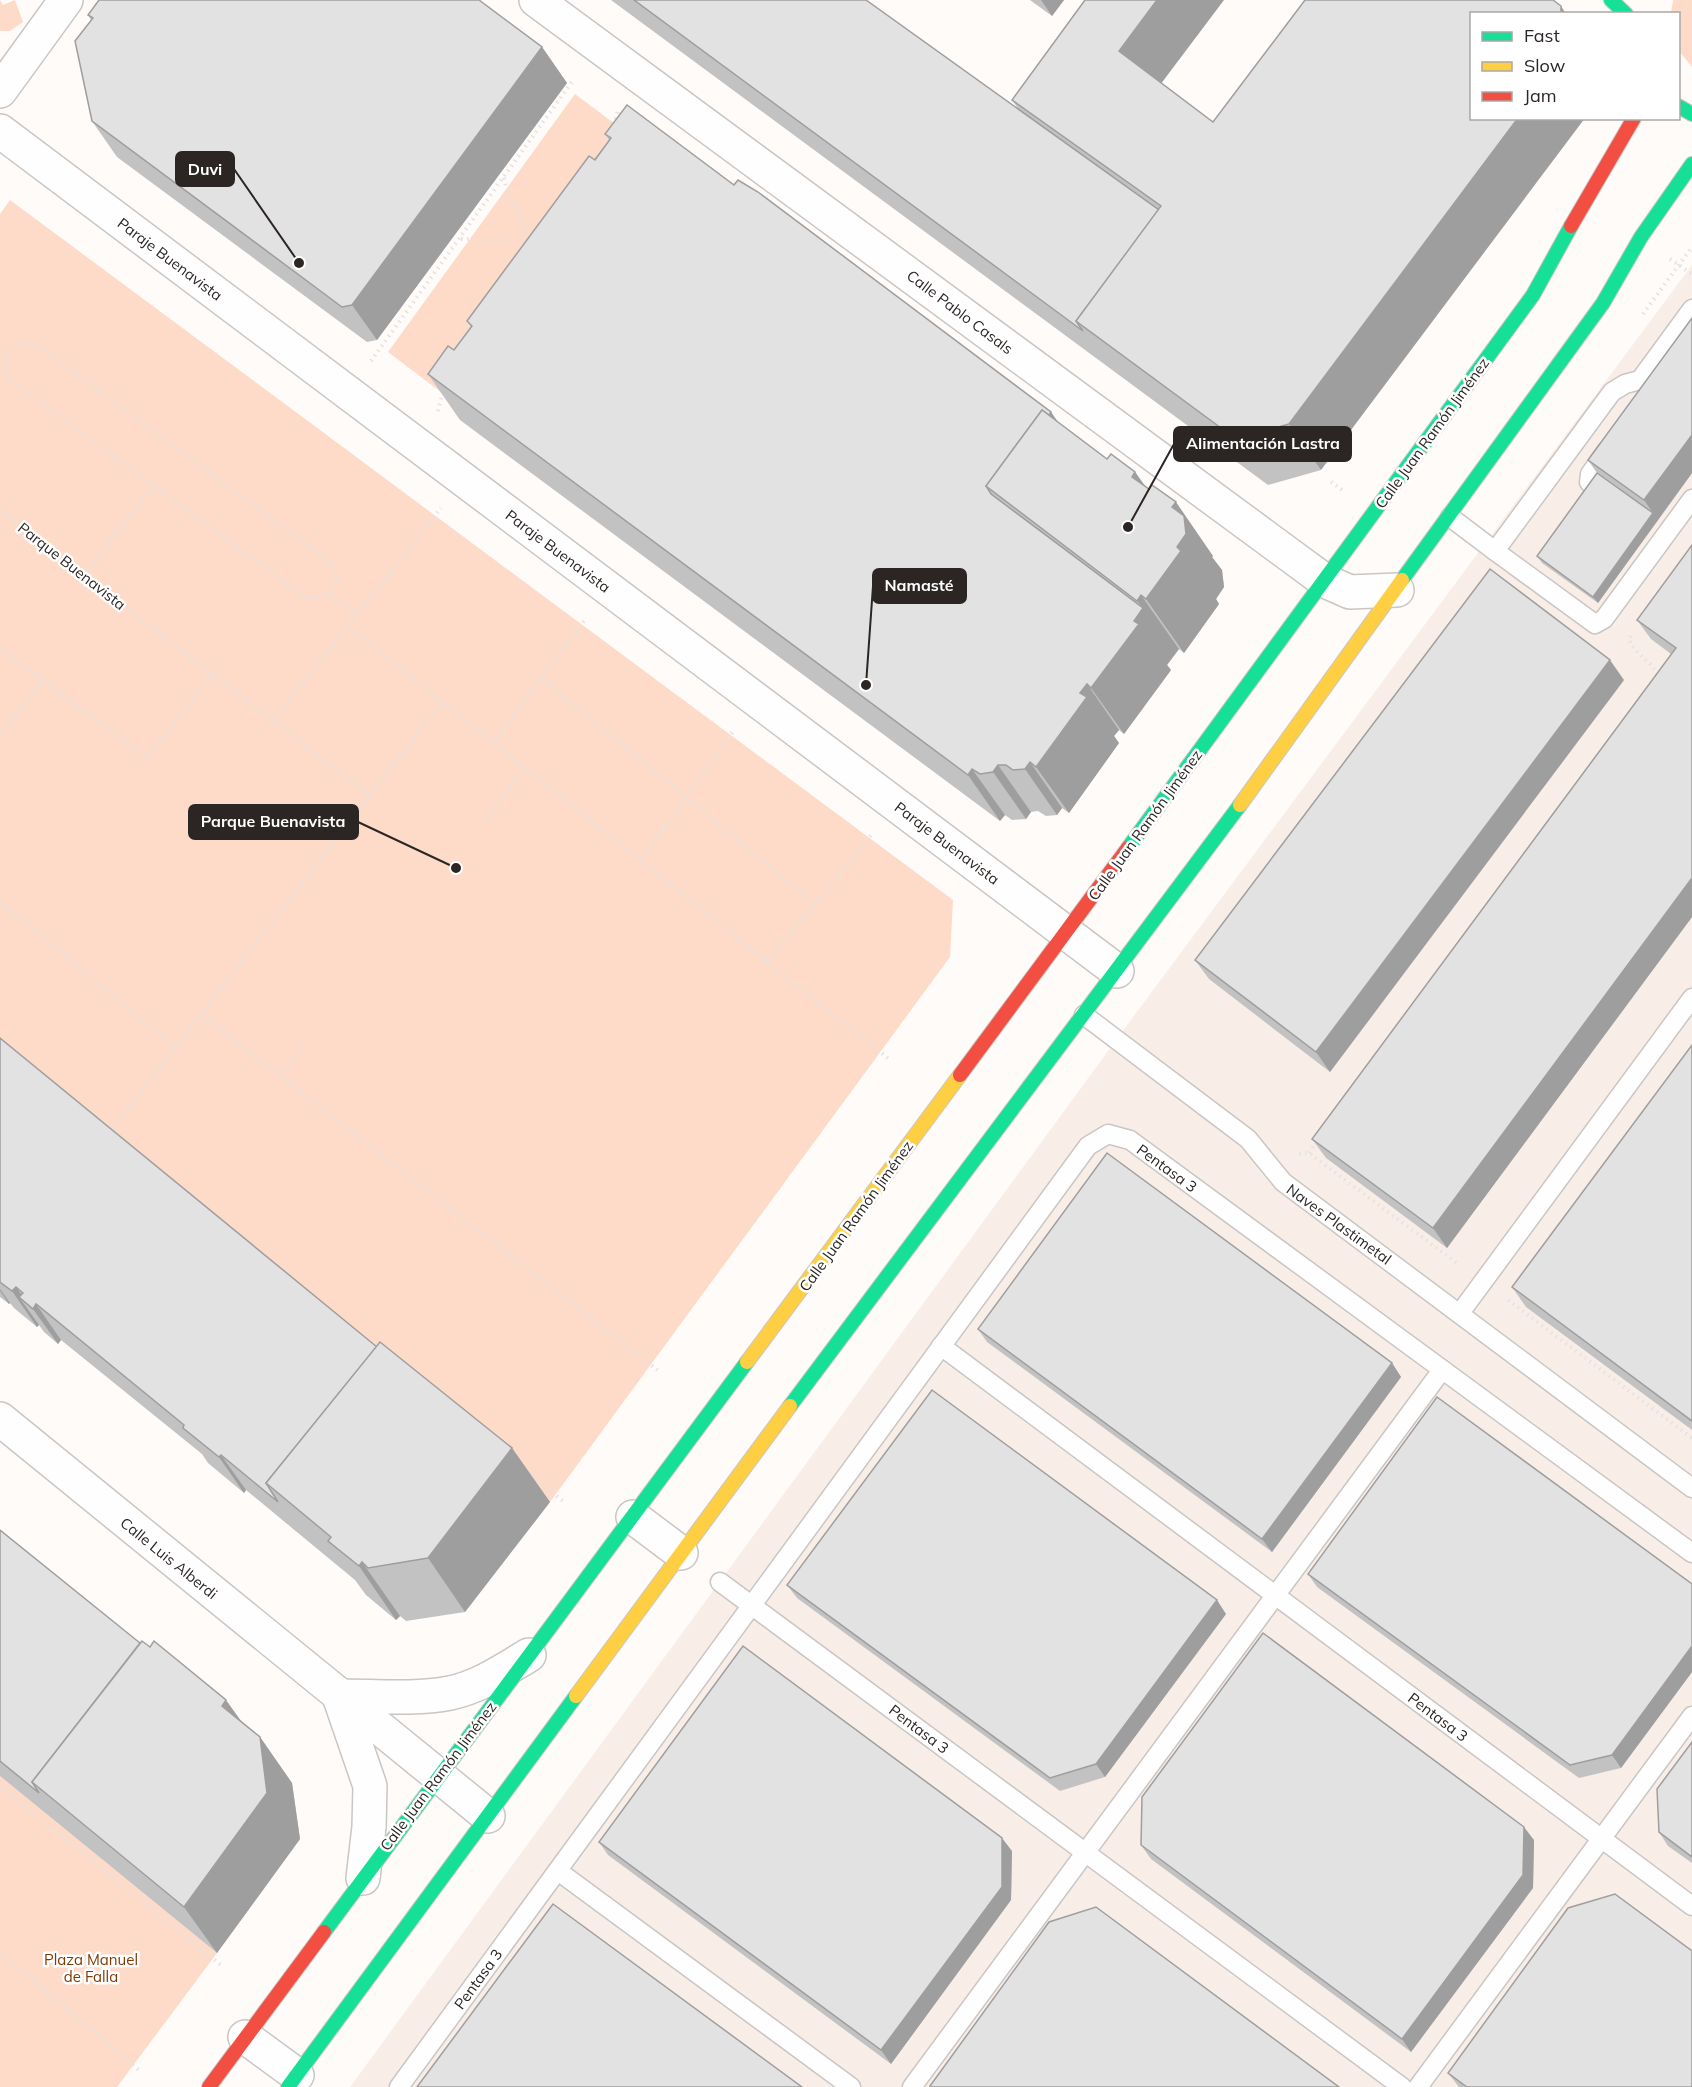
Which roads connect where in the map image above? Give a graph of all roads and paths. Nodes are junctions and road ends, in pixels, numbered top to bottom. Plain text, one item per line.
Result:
1 (66, 0) edge
2 (536, 0) edge
3 (1611, 0) edge
4 (1624, 12) edge
5 (574, 79) dead end
6 (0, 91) edge
7 (618, 111) dead end
8 (1633, 120) edge
9 (0, 131) edge
10 (612, 133) edge
11 (1692, 164) edge
12 (504, 177) junction
13 (537, 232) edge
14 (460, 239) junction
15 (530, 240) junction
16 (539, 240) edge
17 (525, 248) edge
18 (532, 250) edge
19 (1667, 257) dead end
20 (1692, 274) edge
21 (1692, 309) edge
22 (472, 318) edge
23 (452, 355) edge
24 (371, 362) dead end
25 (444, 383) edge
26 (438, 411) edge
27 (1615, 438) edge
28 (152, 487) junction
29 (1595, 489) edge
30 (1692, 499) edge
31 (442, 507) dead end
32 (0, 510) edge
33 (1450, 517) junction
34 (1674, 524) junction
35 (1651, 530) edge
36 (1495, 551) junction
37 (84, 575) junction
38 (1325, 581) junction
39 (1396, 590) junction
40 (329, 592) junction
41 (357, 615) junction
42 (586, 617) dead end
43 (348, 626) junction
44 (1633, 631) dead end
45 (0, 648) edge
46 (212, 674) junction
47 (542, 678) junction
48 (43, 680) junction
49 (1658, 683) edge
50 (442, 702) junction
51 (273, 720) junction
52 (736, 728) dead end
53 (0, 734) edge
54 (494, 743) junction
55 (525, 768) junction
56 (371, 797) junction
57 (684, 798) junction
58 (485, 818) dead end
59 (874, 831) dead end
60 (640, 860) junction
61 (0, 901) edge
62 (815, 904) junction
63 (1066, 933) junction
64 (767, 962) junction
65 (1117, 971) junction
66 (1692, 998) edge
67 (202, 1015) junction
68 (1084, 1015) junction
69 (305, 1044) dead end
70 (176, 1048) junction
71 (889, 1059) dead end
72 (279, 1076) junction
73 (99, 1125) edge
74 (108, 1133) junction
75 (1323, 1133) edge
76 (104, 1139) edge
77 (118, 1140) edge
78 (1308, 1153) dead end
79 (1460, 1313) junction
80 (941, 1346) junction
81 (1442, 1370) junction
82 (660, 1372) dead end
83 (0, 1419) edge
84 (527, 1472) dead end
85 (1692, 1488) edge
86 (563, 1501) dead end
87 (633, 1517) junction
88 (681, 1553) junction
89 (1692, 1553) edge
90 (720, 1582) dead end
91 (1275, 1596) junction
92 (752, 1605) junction
93 (529, 1655) junction
94 (339, 1696) junction
95 (1692, 1716) edge
96 (438, 1776) junction
97 (0, 1786) edge
98 (488, 1816) junction
99 (1601, 1839) junction
100 (1085, 1853) junction
101 (558, 1871) junction
102 (363, 1878) junction
103 (1692, 1906) edge
104 (0, 1952) edge
105 (222, 1966) dead end
106 (245, 2037) junction
107 (141, 2072) dead end
108 (292, 2081) edge
109 (208, 2087) edge
110 (399, 2087) edge
111 (851, 2087) edge
112 (912, 2087) edge
113 (1402, 2087) edge
114 (1418, 2087) edge

1 - 6 street
2 - 38 street, Calle Pablo Casals
3 - 4 main road
5 - 12 path
7 - 10 path
8 - 38 main road, Calle Juan Ramón Jiménez
9 - 63 street, Paraje Buenavista
11 - 33 main road
12 - 14 path
12 - 15 path
13 - 15 path
14 - 15 path
14 - 24 path
15 - 16 path
15 - 17 path
15 - 18 path
19 - 20 path
21 - 36 lane
22 - 23 path
25 - 26 path
27 - 29 lane
28 - 37 path
28 - 40 path
28 - 40 path
30 - 34 lane
31 - 41 path
32 - 37 path, Parque Buenavista
33 - 36 lane
33 - 39 main road
34 - 35 lane
34 - 36 lane
37 - 46 path, Parque Buenavista
38 - 39 street, Calle Pablo Casals
38 - 63 main road, Calle Juan Ramón Jiménez
39 - 65 main road
40 - 41 path
41 - 43 path
42 - 47 path
43 - 50 path
43 - 51 path
44 - 49 path
45 - 48 path
46 - 48 path
46 - 51 path, Parque Buenavista
47 - 54 path
47 - 57 path
48 - 53 path
50 - 54 path
50 - 56 path
51 - 56 path, Parque Buenavista
52 - 57 path
54 - 55 path
55 - 58 path
55 - 60 path
56 - 67 path
57 - 60 path
57 - 62 path
59 - 62 path
60 - 64 path
61 - 70 path
62 - 64 path
63 - 65 street, Paraje Buenavista
63 - 87 main road, Calle Juan Ramón Jiménez
64 - 71 path
65 - 68 main road
66 - 79 lane
67 - 70 path
67 - 72 path
68 - 79 lane, Naves Plastimetal
68 - 88 main road
69 - 72 path
70 - 74 path
72 - 82 path
73 - 74 path
74 - 76 path
74 - 77 path
75 - 78 path
79 - 85 lane, Naves Plastimetal
80 - 81 lane, Pentasa 3
80 - 91 lane, Pentasa 3
80 - 92 lane, Pentasa 3
81 - 89 lane, Pentasa 3
81 - 91 lane
83 - 94 street, Calle Luis Alberdi
84 - 86 path
87 - 88 street
87 - 93 main road, Calle Juan Ramón Jiménez
88 - 98 main road
90 - 92 lane, Pentasa 3
91 - 99 lane, Pentasa 3
91 - 100 lane
92 - 100 lane, Pentasa 3
92 - 101 lane, Pentasa 3
93 - 94 street
93 - 96 main road, Calle Juan Ramón Jiménez
94 - 96 street, Calle Luis Alberdi
94 - 102 street
95 - 99 lane
96 - 98 street, Calle Luis Alberdi
96 - 102 main road, Calle Juan Ramón Jiménez
97 - 105 path
98 - 108 main road
99 - 103 lane, Pentasa 3
99 - 114 lane
100 - 112 lane
100 - 113 lane, Pentasa 3
101 - 110 lane, Pentasa 3
101 - 111 lane
102 - 106 main road, Calle Juan Ramón Jiménez
104 - 107 path
106 - 108 street
106 - 109 main road, Calle Juan Ramón Jiménez

